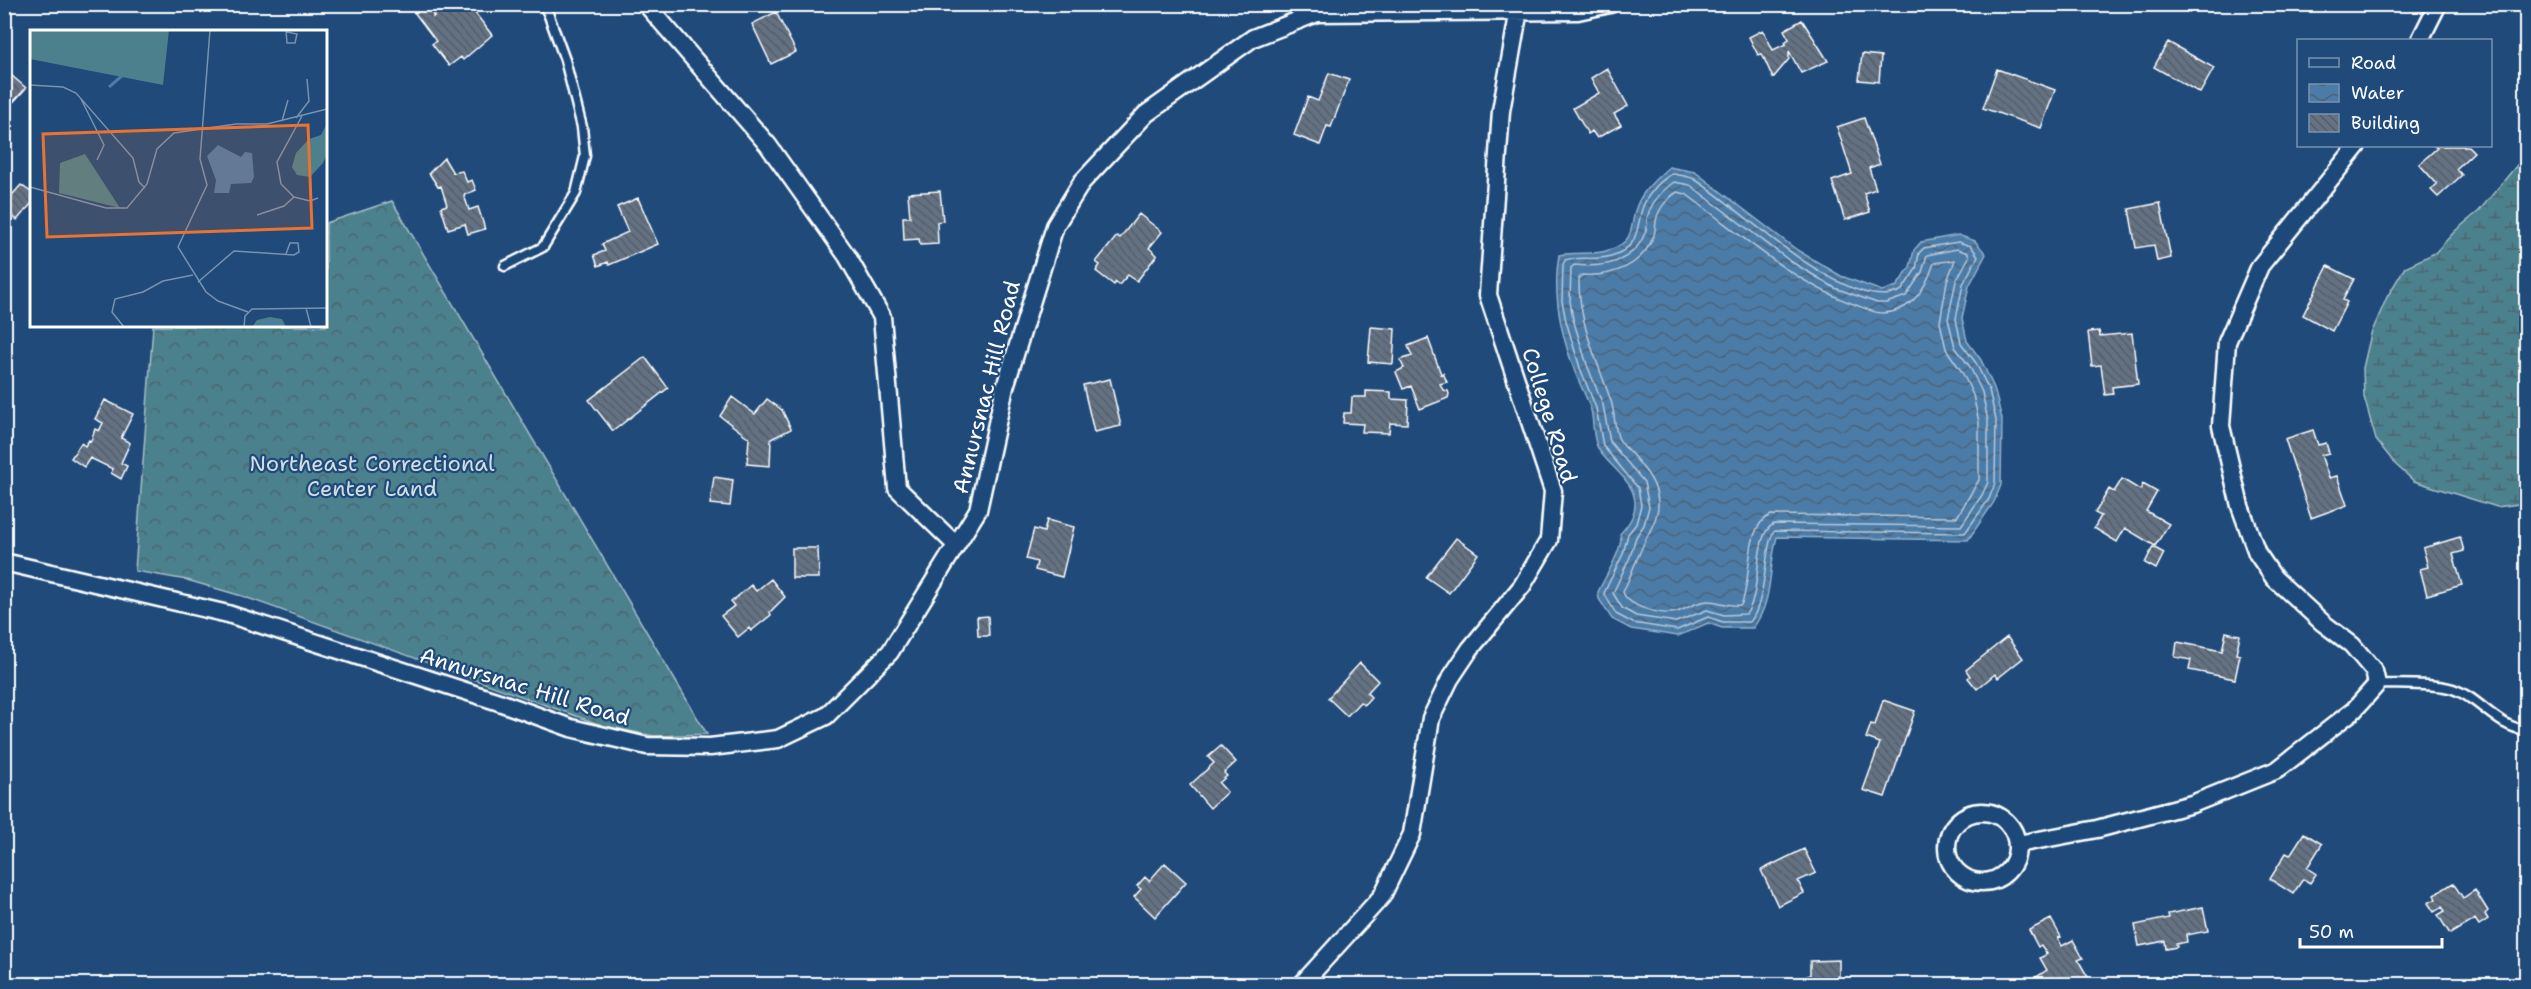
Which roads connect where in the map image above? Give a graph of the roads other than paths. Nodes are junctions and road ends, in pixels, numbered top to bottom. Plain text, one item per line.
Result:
1 (543, 4) edge
2 (646, 4) edge
3 (1610, 4) edge
4 (2438, 4) edge
5 (1519, 8) edge
6 (2420, 39) edge
7 (2356, 147) edge
8 (505, 266) dead end
9 (956, 546) junction
10 (4, 562) edge
11 (2377, 684) junction
12 (2526, 730) edge
13 (2018, 844) junction
14 (1302, 984) edge

1 - 8 lane
2 - 9 street
3 - 5 street, Annursnac Hill Road
4 - 6 street
5 - 9 street, Annursnac Hill Road
5 - 14 street, College Road
7 - 11 street
9 - 10 street, Annursnac Hill Road
11 - 12 lane
11 - 13 street
13 - 13 street

